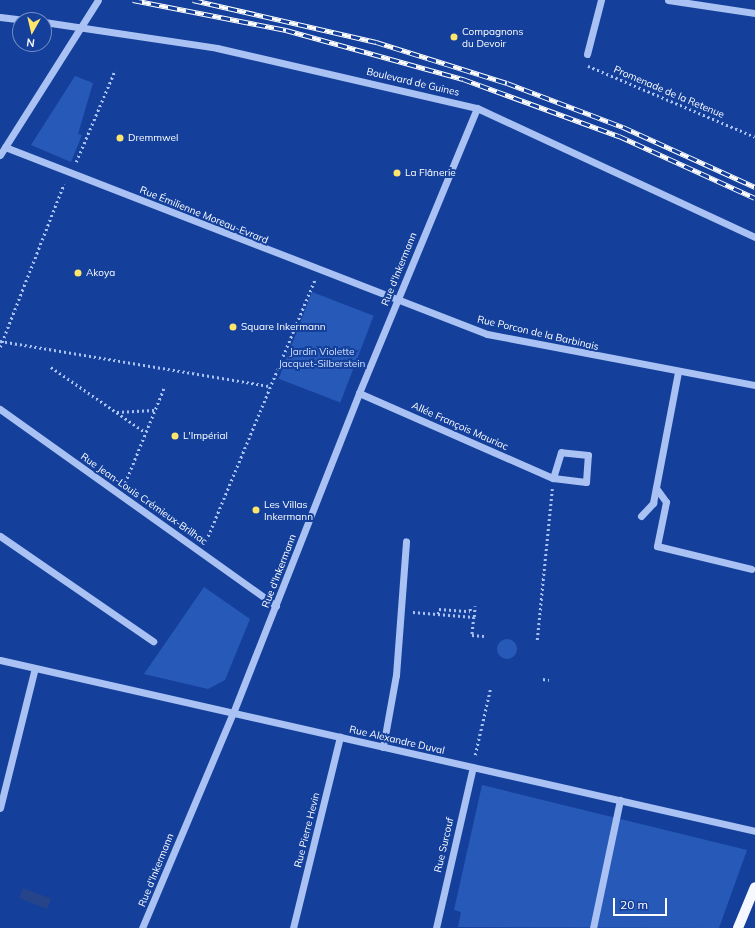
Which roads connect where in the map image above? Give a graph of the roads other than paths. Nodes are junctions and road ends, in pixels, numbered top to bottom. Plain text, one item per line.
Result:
1 (98, 0) edge
2 (601, 0) edge
3 (668, 0) edge
4 (710, 3) edge
5 (755, 13) edge
6 (0, 17) edge
7 (12, 18) edge
8 (52, 23) edge
9 (80, 26) junction
10 (587, 54) road end
11 (477, 108) junction
12 (5, 147) junction
13 (0, 154) edge
14 (755, 237) edge
15 (396, 302) junction
16 (678, 372) junction
17 (755, 385) edge
18 (359, 393) junction
19 (0, 409) edge
20 (553, 478) junction
21 (656, 488) junction
22 (641, 516) dead end
23 (0, 536) edge
24 (406, 541) dead end
25 (751, 569) dead end
26 (276, 606) junction
27 (153, 641) dead end
28 (0, 660) edge
29 (35, 668) junction
30 (233, 713) junction
31 (340, 737) junction
32 (383, 747) junction
33 (473, 767) junction
34 (620, 800) junction
35 (0, 804) edge
36 (755, 831) edge
37 (755, 887) edge
38 (142, 928) edge
39 (293, 928) edge
40 (436, 928) edge
41 (593, 928) edge
42 (738, 928) edge

1 - 9 street
2 - 10 street
3 - 4 street
4 - 5 street
6 - 7 street
8 - 9 street, Boulevard de Guines
9 - 11 street, Boulevard de Guines
9 - 12 street
11 - 14 street, Boulevard de Guines
11 - 15 street, Rue d'Inkermann
12 - 13 street
12 - 15 street, Rue Émilienne Moreau-Evrard
15 - 16 street, Rue Porcon de la Barbinais
15 - 18 street, Rue d'Inkermann
16 - 17 street, Rue Porcon de la Barbinais
16 - 21 street
18 - 20 street, Allée François Mauriac
18 - 26 street, Rue d'Inkermann
19 - 26 street, Rue Jean-Louis Crémieux-Brilhac
20 - 20 street, Allée François Mauriac
21 - 22 street
21 - 25 street
23 - 27 street
24 - 32 street
26 - 30 street, Rue d'Inkermann
28 - 29 street, Rue Alexandre Duval
29 - 30 street, Rue Alexandre Duval
29 - 35 street
30 - 31 street, Rue Alexandre Duval
30 - 38 street, Rue d'Inkermann
31 - 32 street, Rue Alexandre Duval
31 - 39 street, Rue Pierre Hevin
32 - 33 street, Rue Alexandre Duval
33 - 34 street, Rue Alexandre Duval
33 - 40 street, Rue Surcouf
34 - 36 street, Rue Alexandre Duval
34 - 41 street
37 - 42 main road

